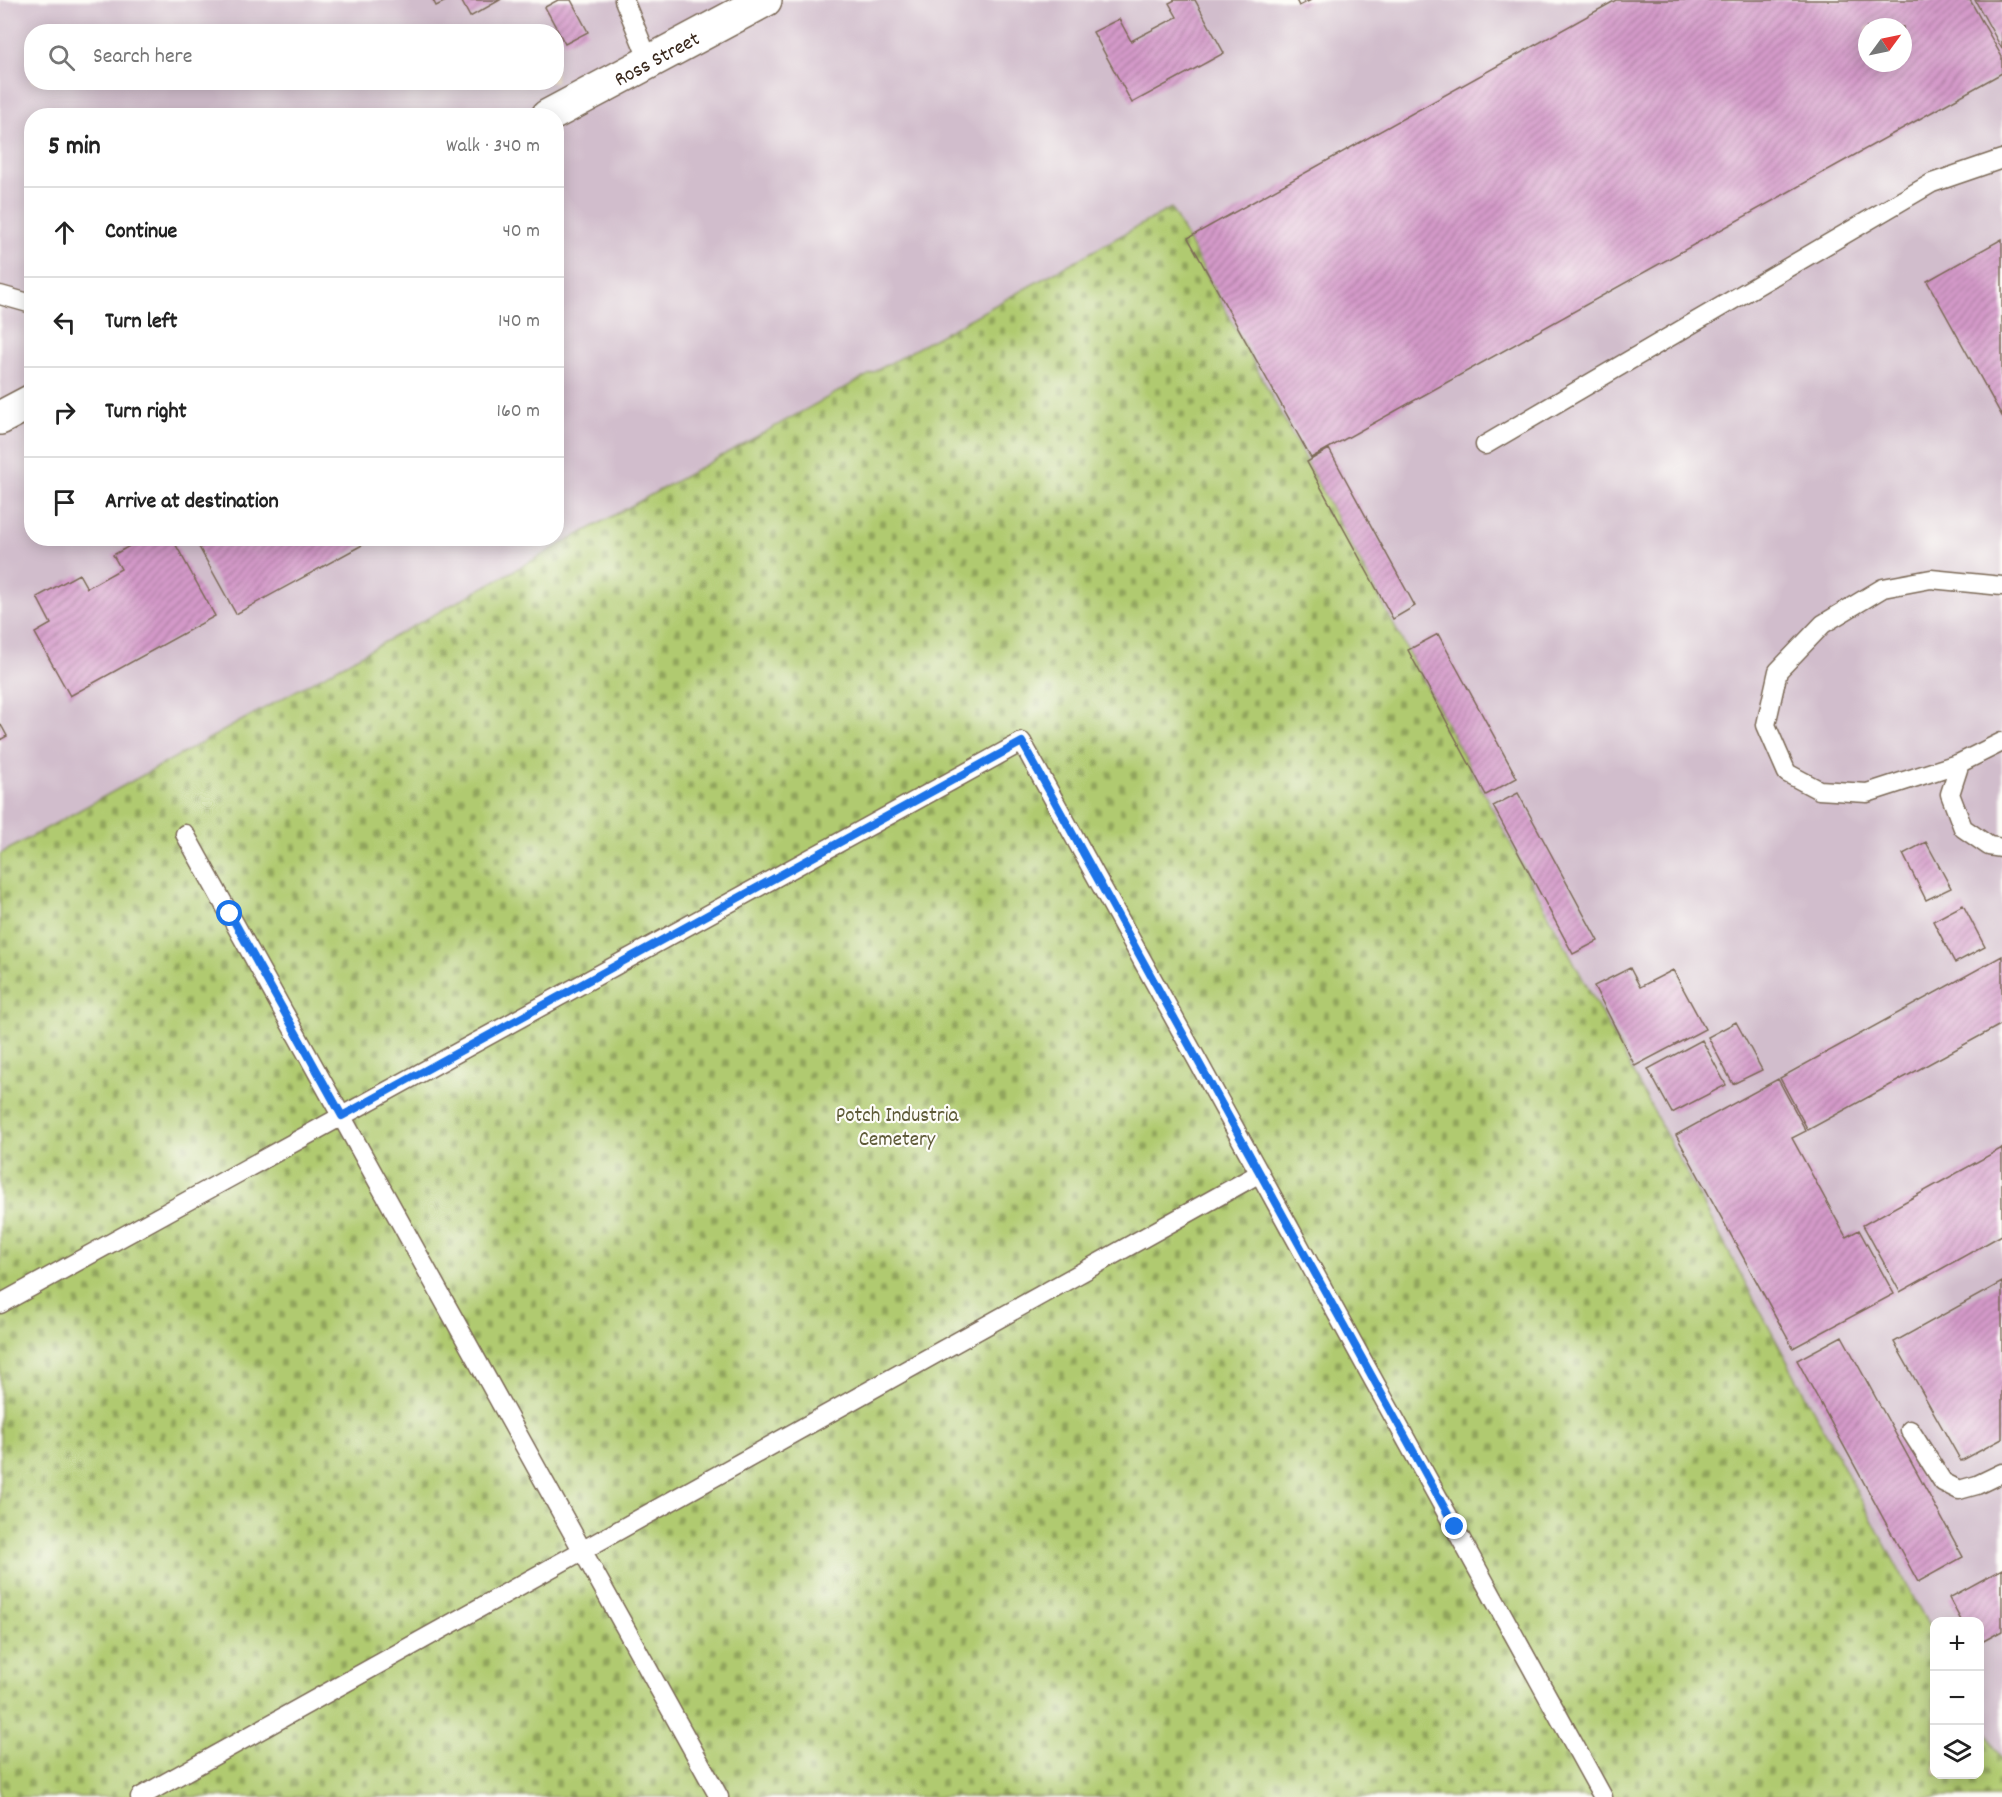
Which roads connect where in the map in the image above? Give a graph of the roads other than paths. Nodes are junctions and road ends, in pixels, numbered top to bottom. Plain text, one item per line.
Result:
1 (624, 0) edge
2 (765, 0) edge
3 (650, 61) junction
4 (563, 108) edge
5 (2002, 159) edge
6 (0, 295) edge
7 (24, 302) edge
8 (24, 405) edge
9 (0, 418) edge
10 (1485, 445) dead end
11 (2002, 586) edge
12 (2002, 742) edge
13 (1960, 764) junction
14 (185, 834) dead end
15 (2002, 848) edge
16 (342, 1116) junction
17 (1260, 1173) junction
18 (0, 1304) edge
19 (1910, 1430) dead end
20 (2002, 1473) edge
21 (582, 1550) junction
22 (140, 1797) edge
23 (719, 1797) edge
24 (1603, 1797) edge

1 - 3 lane
2 - 3 street, Ross Street
3 - 4 street, Ross Street
5 - 10 lane
6 - 7 lane
8 - 9 street
11 - 13 lane
12 - 13 lane
13 - 15 lane
14 - 16 lane
16 - 17 lane
16 - 18 lane
16 - 21 lane
17 - 21 lane
17 - 24 lane
19 - 20 lane
21 - 22 lane
21 - 23 lane

